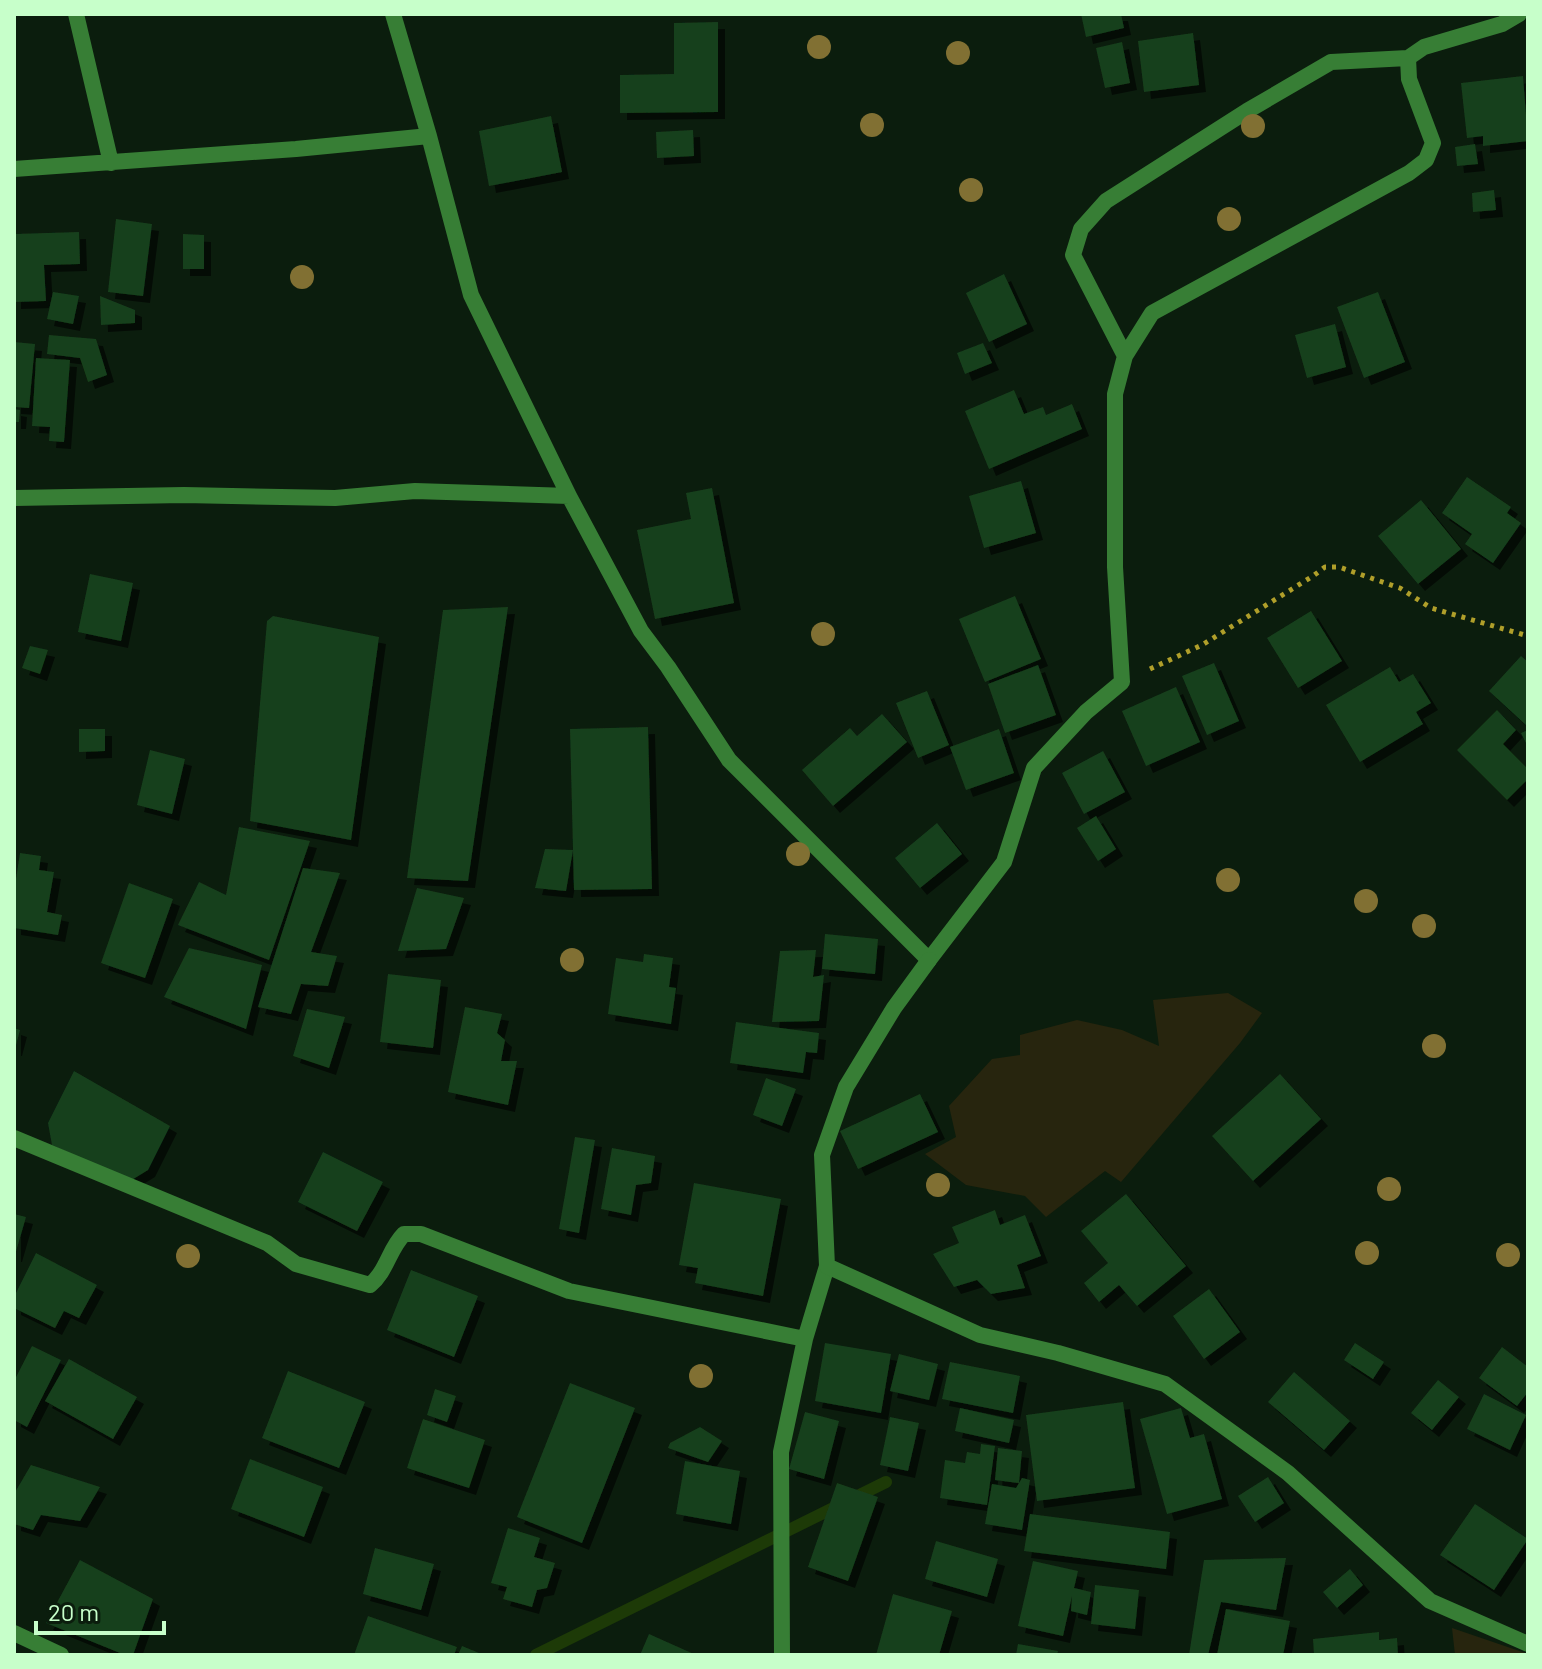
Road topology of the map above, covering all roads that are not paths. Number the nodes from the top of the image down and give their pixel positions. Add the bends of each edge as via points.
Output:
1 (76, 14) edge
2 (393, 14) edge
3 (1519, 14) edge
4 (1408, 58) junction
5 (429, 136) junction
6 (111, 163) junction
7 (14, 169) edge
8 (1125, 356) junction
9 (569, 496) junction
10 (14, 498) edge
11 (929, 960) junction
12 (14, 1138) edge
13 (827, 1266) junction
14 (805, 1339) junction
15 (14, 1633) edge
16 (1528, 1644) edge
17 (61, 1655) edge
18 (782, 1655) edge

1 - 6 street
2 - 5 street
3 - 4 street via 1424,47
4 - 8 street via 1409,79 1433,143 1426,160 1152,313
4 - 8 street via 1331,62 1106,201 1081,229 1073,255
5 - 6 street
5 - 9 street via 471,295
6 - 7 street
8 - 11 street via 1115,394 1115,567 1122,682 1034,768 1004,862
9 - 10 street via 415,491 335,498
9 - 11 street via 641,631 729,760
11 - 13 street via 846,1087 822,1155
12 - 14 street via 267,1243 296,1264 370,1285 381,1275 396,1241 404,1234 421,1234 569,1291
13 - 14 street
13 - 16 street via 980,1335 1165,1384 1288,1473 1430,1601
14 - 18 street via 781,1452
15 - 17 street

